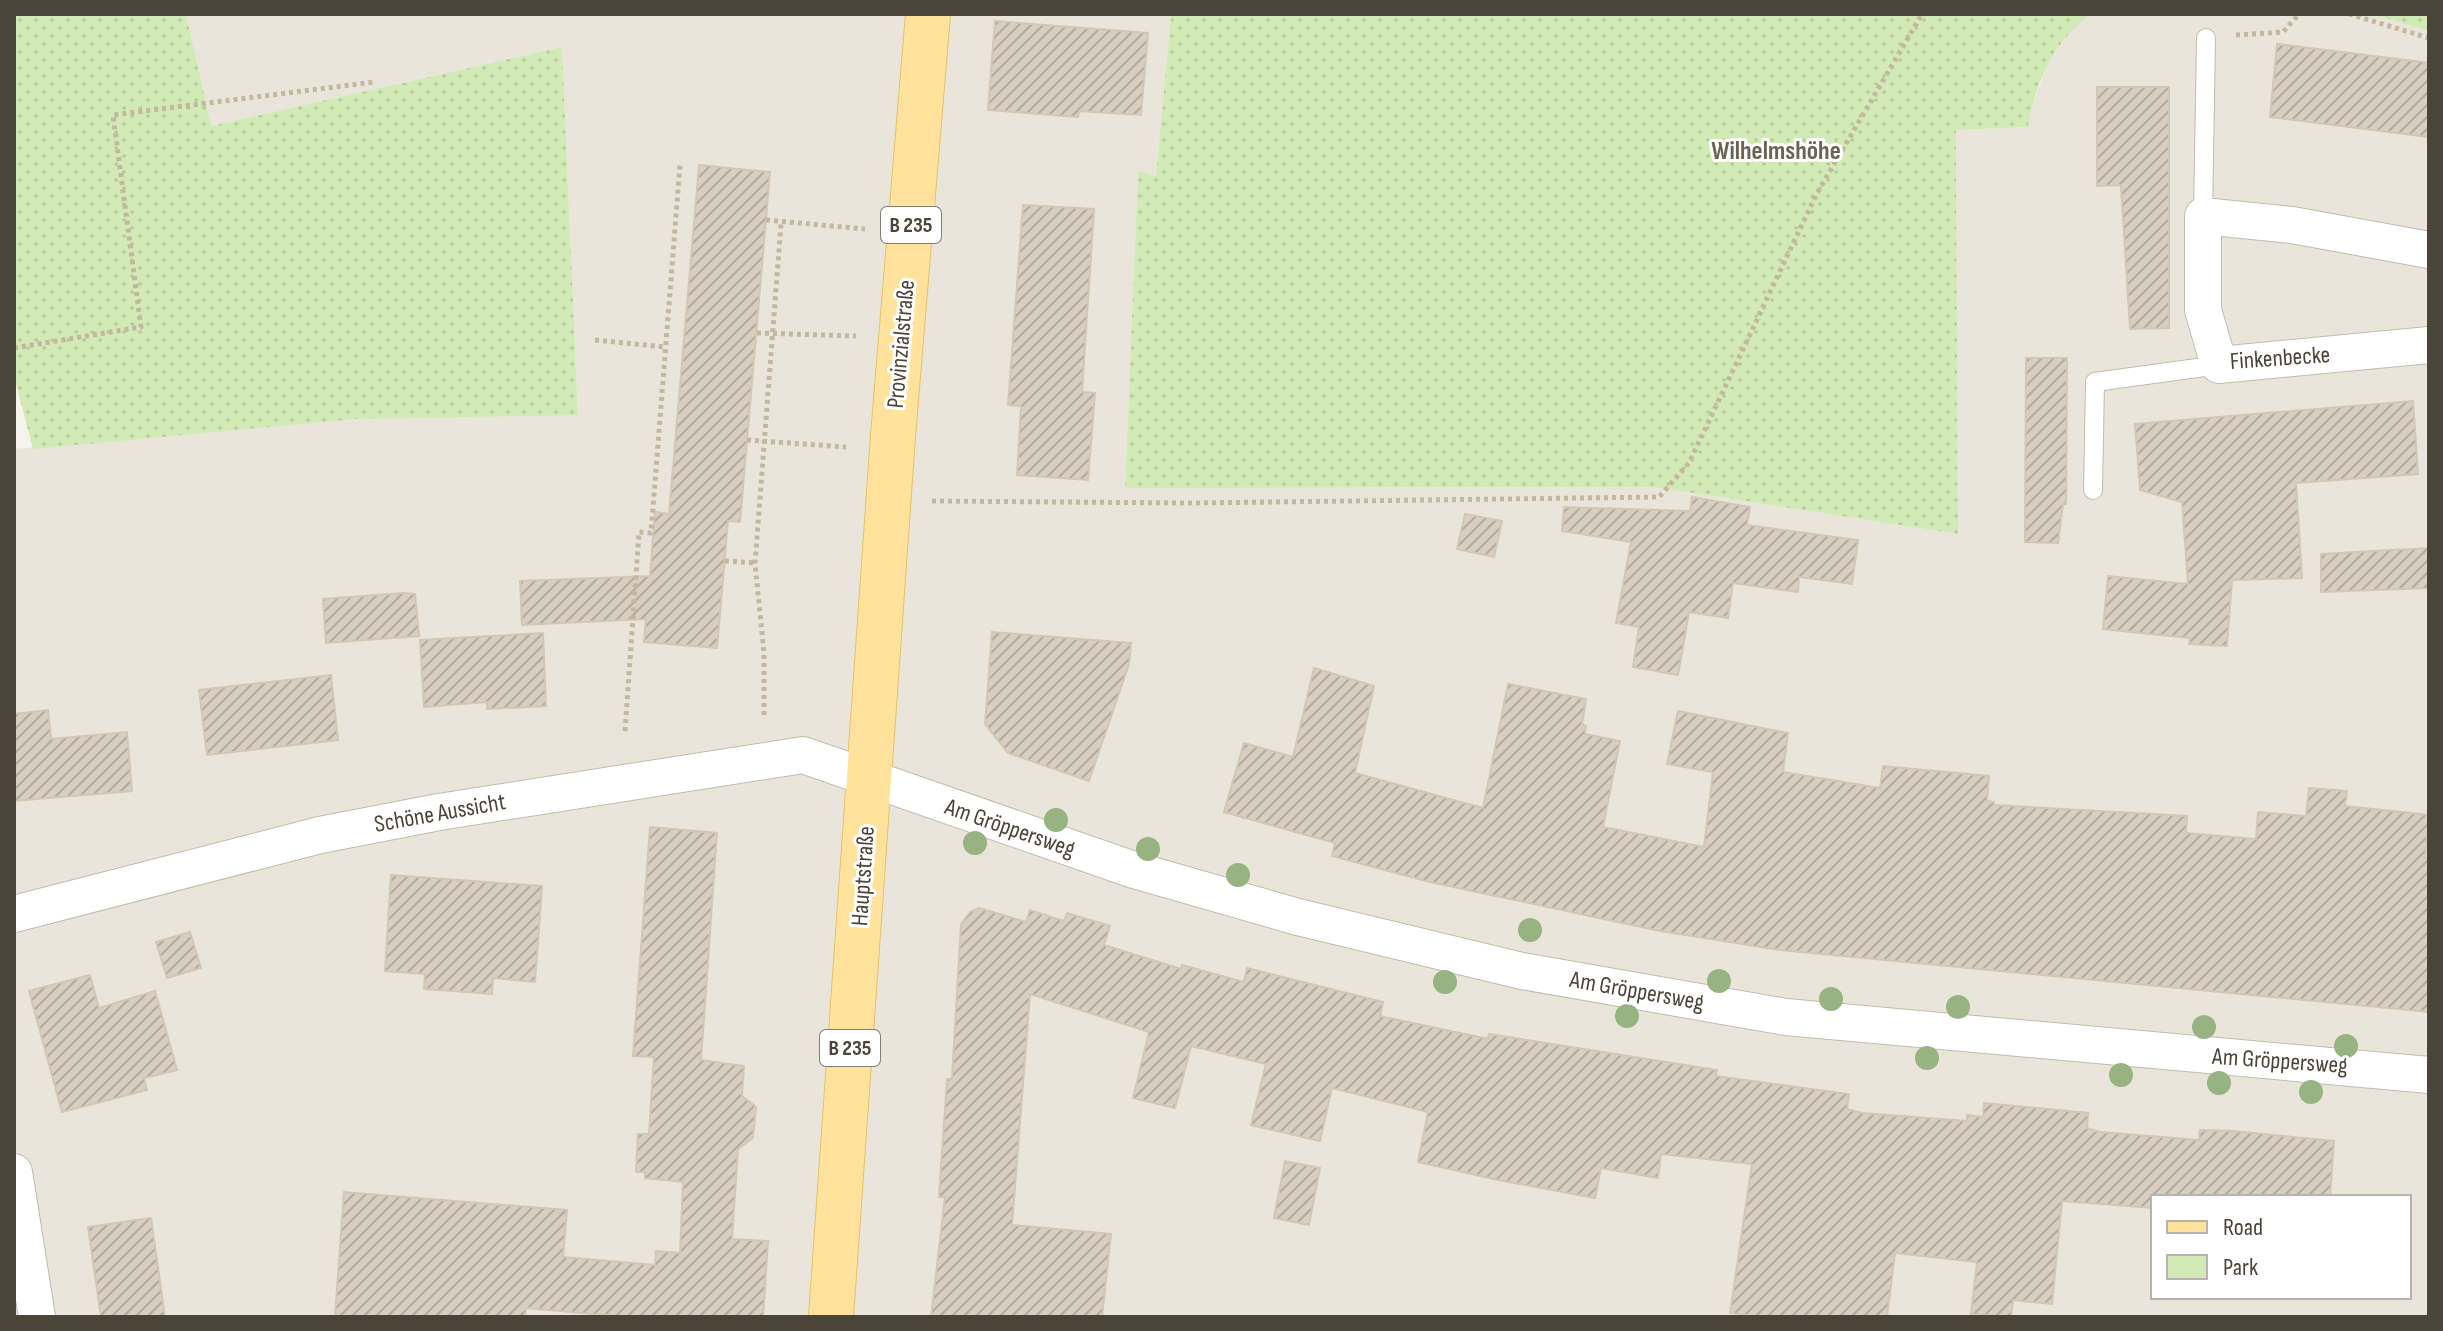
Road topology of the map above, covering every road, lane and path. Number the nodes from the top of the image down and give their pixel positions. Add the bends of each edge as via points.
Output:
1 (928, 14) edge
2 (1922, 14) edge
3 (2299, 14) edge
4 (2349, 14) edge
5 (2206, 38) joint
6 (2429, 38) edge
7 (375, 82) dead end
8 (680, 165) dead end
9 (2203, 216) junction
10 (766, 220) dead end
11 (781, 224) junction
12 (910, 232) junction
13 (2429, 250) edge
14 (773, 332) junction
15 (757, 333) dead end
16 (901, 338) junction
17 (595, 340) dead end
18 (2429, 345) edge
19 (665, 347) junction
20 (14, 348) edge
21 (2219, 365) junction
22 (747, 440) dead end
23 (765, 441) junction
24 (893, 443) junction
25 (2093, 490) dead end
26 (889, 501) junction
27 (725, 561) dead end
28 (755, 563) junction
29 (764, 715) dead end
30 (625, 731) dead end
31 (870, 778) junction
32 (14, 914) edge
33 (2429, 1075) edge
34 (14, 1172) edge
35 (37, 1317) edge
36 (831, 1317) edge

1 - 12 main road, Provinzialstraße / B 235
2 - 26 path via 1816,195 1689,463 1659,497
3 - 5 path via 2283,32
4 - 6 path
5 - 9 lane
7 - 20 path via 113,115 141,327
8 - 19 path
9 - 13 street via 2292,225
9 - 21 street, Finkenbecke via 2203,310
10 - 11 path
11 - 12 path
11 - 14 path
12 - 16 main road, Provinzialstraße / B 235
14 - 15 path
14 - 16 path
14 - 23 path
16 - 24 main road, Provinzialstraße / B 235
17 - 19 path
18 - 21 street, Finkenbecke
19 - 30 path via 651,533 639,532
21 - 25 lane via 2095,382
22 - 23 path
23 - 24 path
23 - 28 path
24 - 26 main road, Hauptstraße / B 235
26 - 31 main road, Hauptstraße / B 235
27 - 28 path
28 - 29 path
31 - 32 street, Schöne Aussicht via 803,755 439,812 320,835
31 - 33 street, Am Gröppersweg via 1134,870 1298,917 1522,971 1786,1017
31 - 36 main road, Hauptstraße / B 235
34 - 35 street

